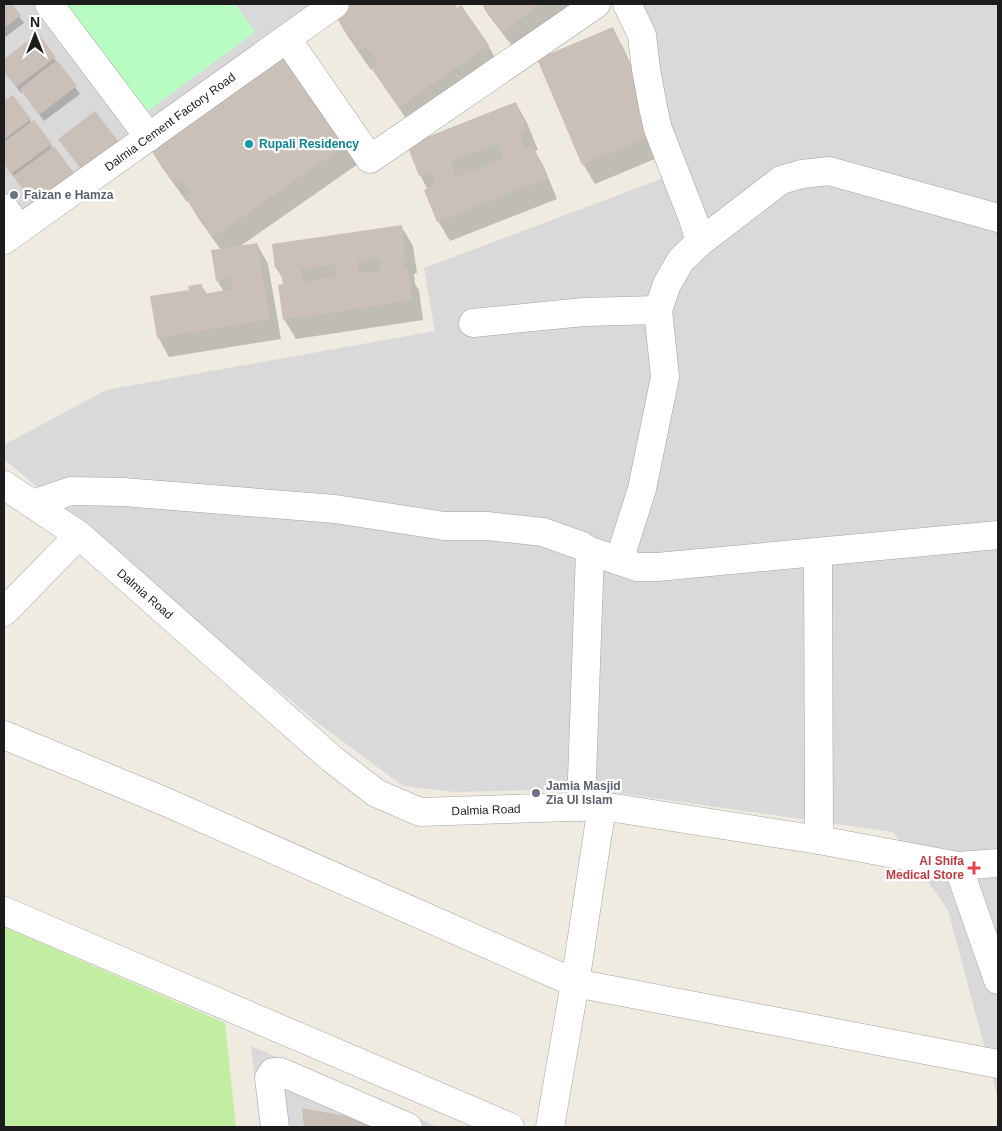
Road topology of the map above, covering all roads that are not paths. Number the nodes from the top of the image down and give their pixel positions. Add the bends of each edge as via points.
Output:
1 (49, 4) edge
2 (335, 4) edge
3 (596, 4) edge
4 (627, 4) edge
5 (286, 39) junction
6 (149, 138) junction
7 (998, 218) edge
8 (9, 226) edge
9 (699, 244) junction
10 (658, 310) junction
11 (472, 322) dead end
12 (4, 486) edge
13 (32, 504) junction
14 (79, 535) junction
15 (998, 535) edge
16 (590, 551) junction
17 (818, 552) junction
18 (619, 561) junction
19 (4, 612) edge
20 (4, 735) edge
21 (592, 807) junction
22 (819, 840) junction
23 (998, 863) edge
24 (958, 866) junction
25 (4, 911) edge
26 (998, 980) edge
27 (575, 983) junction
28 (998, 1064) edge
29 (276, 1127) edge
30 (408, 1127) edge
31 (510, 1127) edge
32 (550, 1127) edge

1 - 6 street
2 - 5 street, Dalmia Cement Factory Road
3 - 5 street via 370,159
4 - 9 street via 642,35 658,130 693,219
5 - 6 street, Dalmia Cement Factory Road
6 - 8 street, Dalmia Cement Factory Road
7 - 9 street via 829,171 781,180
9 - 10 street via 681,260 666,284
10 - 11 street via 584,312
10 - 18 street via 665,377 642,489
12 - 13 street, Dalmia Road
13 - 14 street, Dalmia Road
13 - 16 street via 71,491 335,509 444,526 487,526 543,532
14 - 19 street
14 - 21 street, Dalmia Road via 332,759 376,793 420,812
15 - 17 street
16 - 18 street
16 - 21 street
17 - 18 street via 657,567 637,567
17 - 22 street
20 - 27 street via 166,802
21 - 22 street, Dalmia Road
21 - 27 street
22 - 24 street, Dalmia Road
23 - 24 street, Dalmia Road
24 - 26 street
25 - 31 street
27 - 28 street
27 - 32 street
29 - 30 street via 269,1078 273,1072 281,1072

